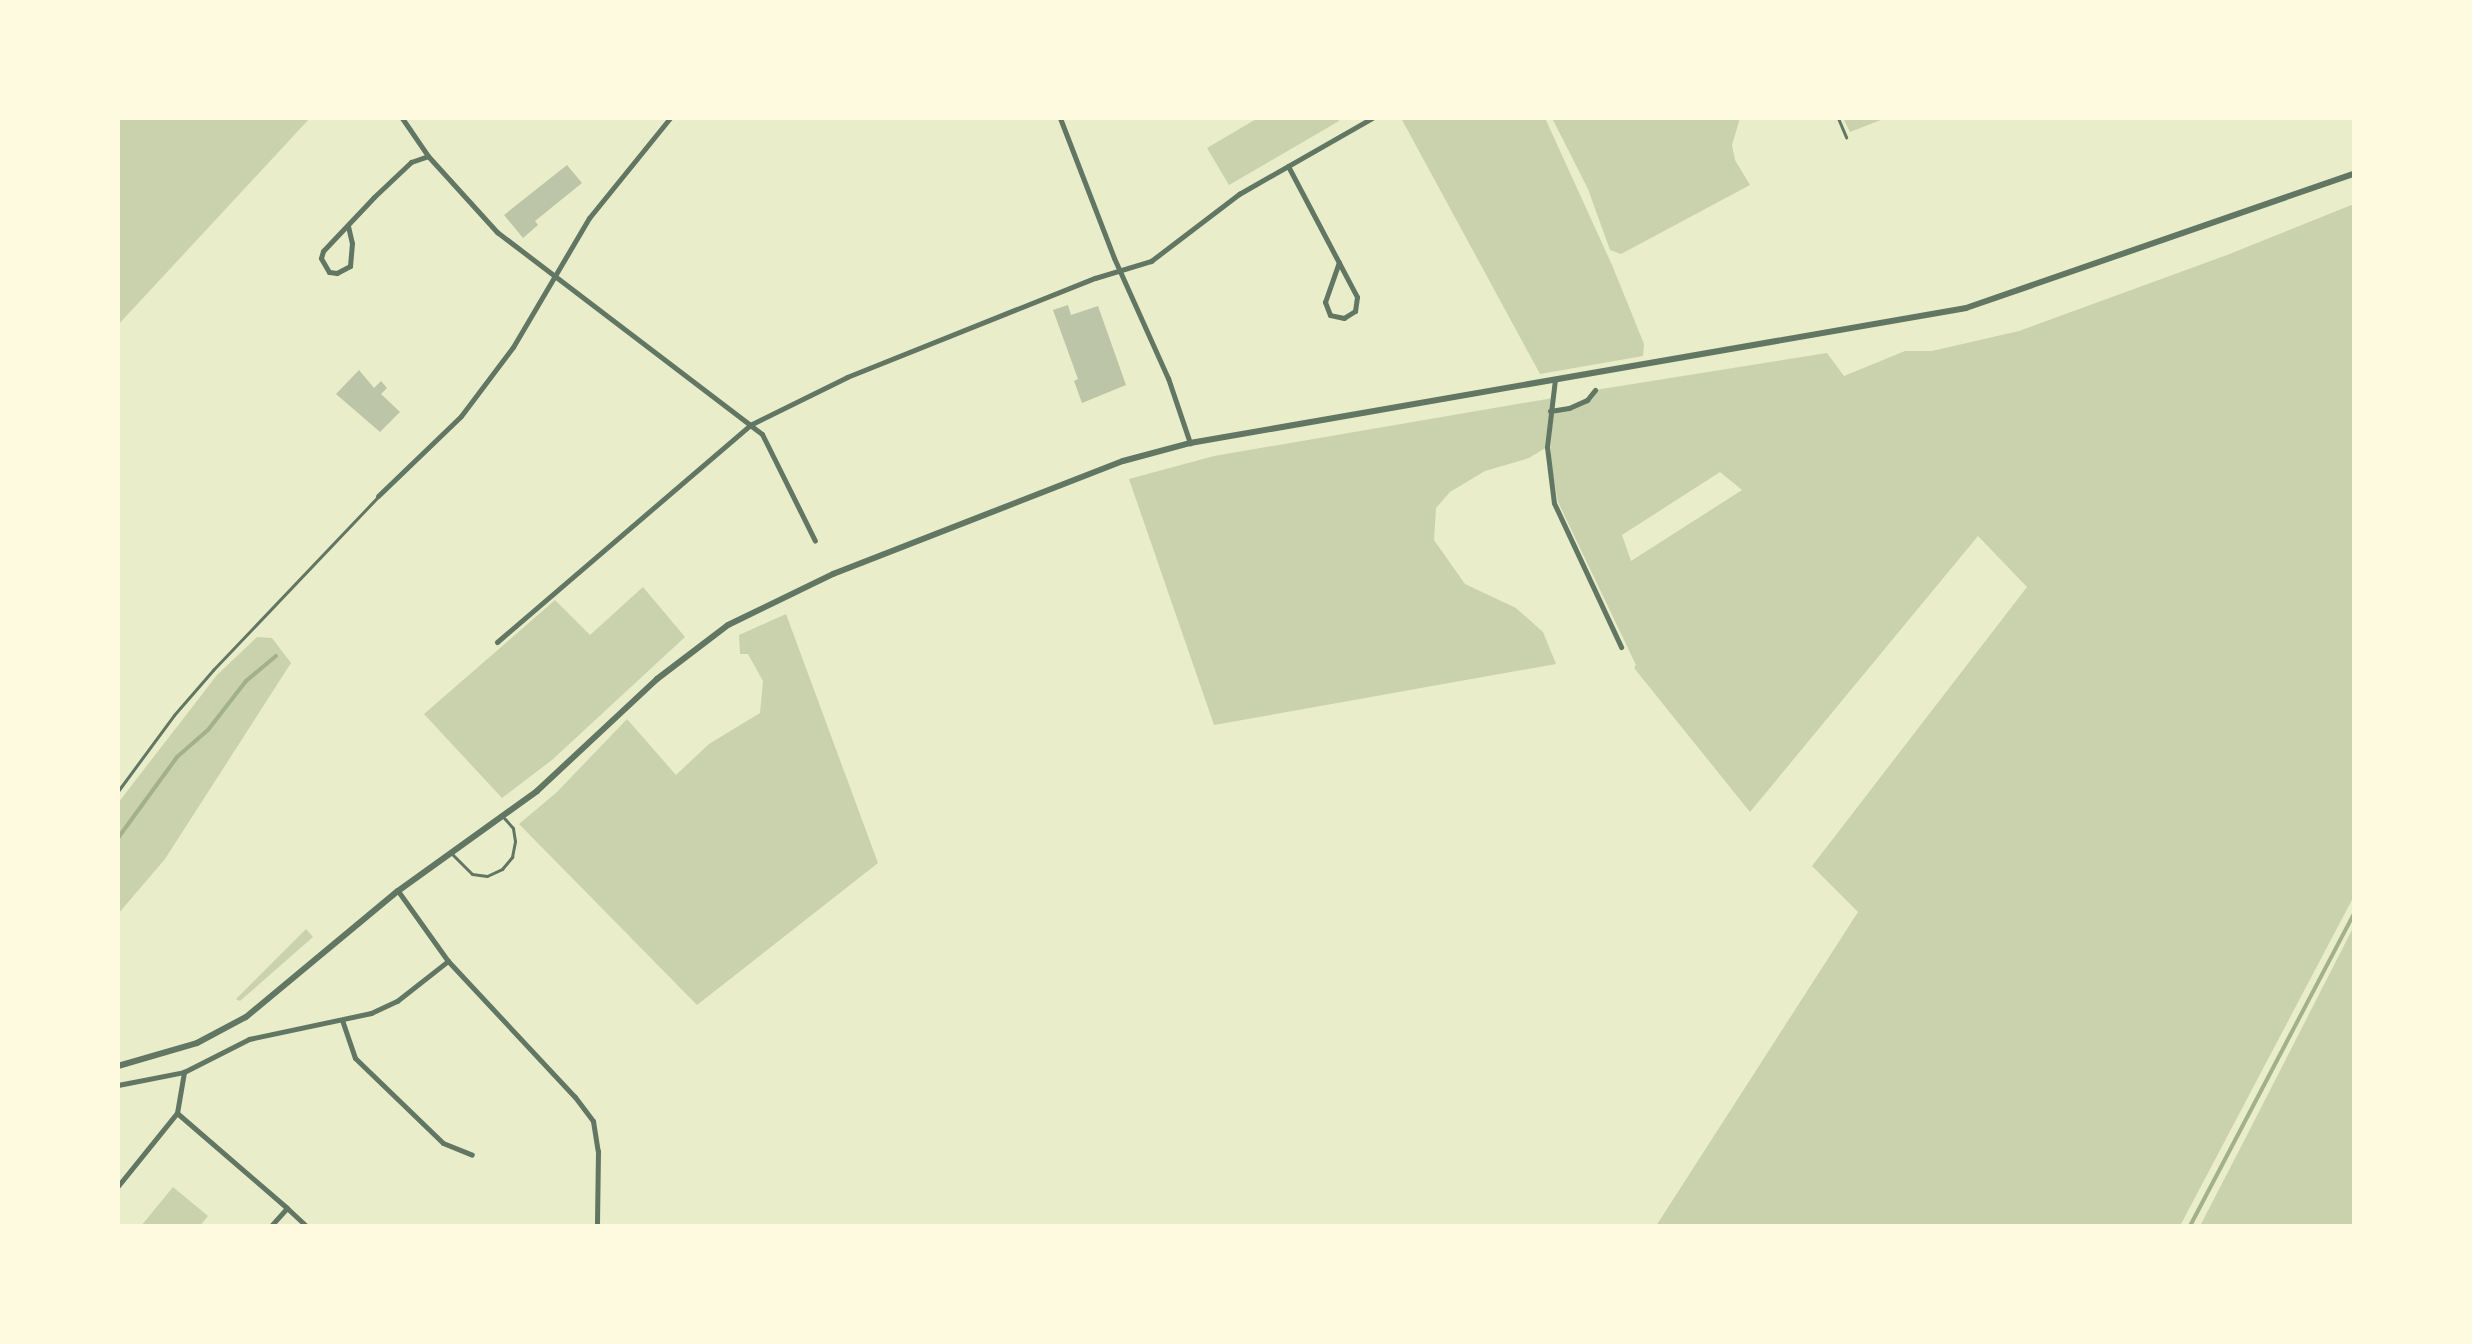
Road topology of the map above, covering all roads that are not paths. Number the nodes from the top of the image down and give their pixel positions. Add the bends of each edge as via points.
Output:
1 (402, 118) edge
2 (670, 118) edge
3 (1060, 118) edge
4 (1372, 118) edge
5 (1838, 118) edge
6 (1846, 137) dead end
7 (428, 156) junction
8 (1288, 166) junction
9 (2354, 174) edge
10 (348, 226) junction
11 (1339, 262) junction
12 (1121, 271) junction
13 (555, 278) junction
14 (1555, 379) junction
15 (1595, 390) dead end
16 (1550, 411) junction
17 (750, 425) junction
18 (1190, 443) junction
19 (378, 496) joint
20 (815, 541) dead end
21 (497, 642) dead end
22 (1621, 647) dead end
23 (118, 791) edge
24 (504, 818) junction
25 (452, 854) junction
26 (398, 891) junction
27 (448, 961) junction
28 (342, 1020) junction
29 (118, 1066) edge
30 (184, 1072) junction
31 (118, 1085) edge
32 (177, 1113) junction
33 (472, 1155) dead end
34 (118, 1186) edge
35 (287, 1208) junction
36 (271, 1226) edge
37 (306, 1226) edge
38 (597, 1226) edge

1 - 7 street
2 - 13 street via 589,218
3 - 12 street
4 - 8 street
5 - 6 lane
7 - 10 street via 411,162
7 - 13 street via 497,232
8 - 11 street
8 - 12 street via 1239,194 1151,261
9 - 14 street via 2003,298 1932,315
10 - 10 street via 350,266 329,272 323,251
11 - 11 street via 1357,297 1355,311 1344,318 1326,309
12 - 17 street via 861,371
12 - 18 street
13 - 17 street
13 - 19 street via 513,347 461,416
14 - 16 street
14 - 18 street
15 - 16 street via 1578,404
16 - 22 street via 1547,447 1554,503
17 - 20 street via 762,434
17 - 21 street
18 - 24 street via 1094,472 778,598 728,625 657,679
19 - 23 lane via 213,670
24 - 25 street
24 - 25 lane via 515,841 512,857 502,869 487,876 472,874
25 - 26 street
26 - 27 street
26 - 29 street via 239,1022 197,1043
27 - 28 street via 397,1001
27 - 38 street via 593,1121
28 - 30 street via 249,1039
28 - 33 street via 355,1058 443,1143
30 - 31 street
30 - 32 street
32 - 34 street
32 - 35 street
35 - 36 street
35 - 37 street

